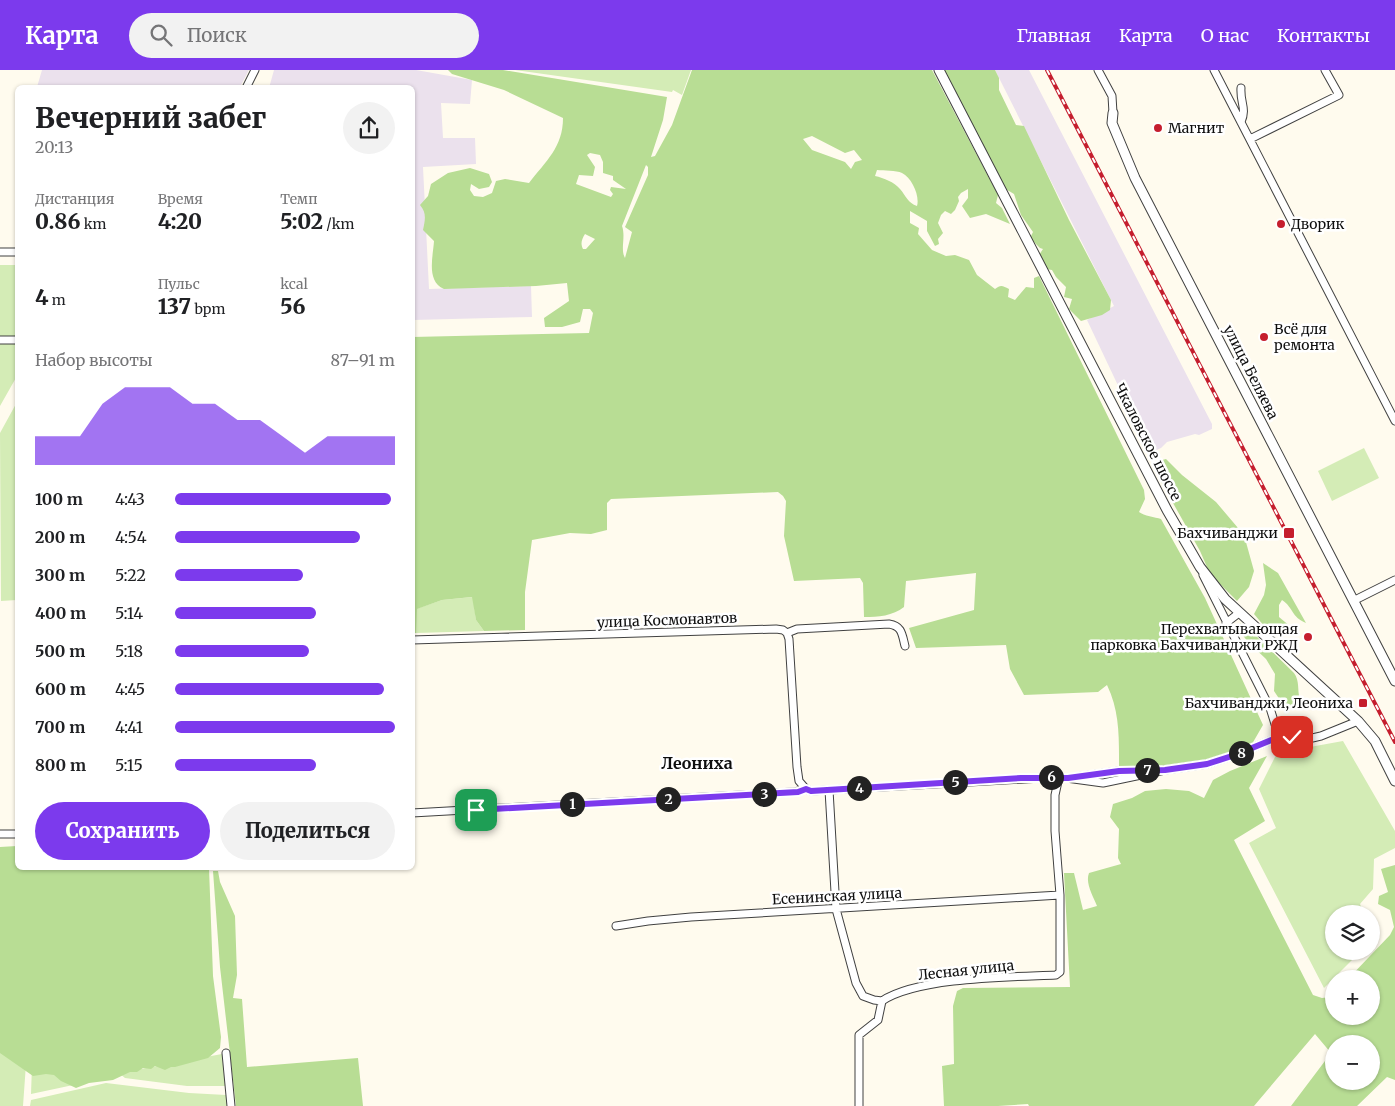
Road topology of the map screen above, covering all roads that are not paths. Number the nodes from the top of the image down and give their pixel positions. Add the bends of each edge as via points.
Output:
1 (255, 70) edge
2 (939, 70) edge
3 (1098, 70) edge
4 (1214, 70) edge
5 (1325, 70) edge
6 (248, 85) edge
7 (1240, 88) dead end
8 (1113, 113) joint
9 (1241, 122) junction
10 (1250, 139) junction
11 (0, 252) edge
12 (15, 252) edge
13 (0, 340) edge
14 (15, 340) edge
15 (1395, 422) edge
16 (1200, 568) junction
17 (1395, 580) edge
18 (1353, 601) junction
19 (1239, 613) junction
20 (1226, 622) junction
21 (787, 633) junction
22 (415, 640) edge
23 (905, 646) dead end
24 (1395, 681) edge
25 (1358, 721) junction
26 (1279, 737) junction
27 (1059, 777) junction
28 (1395, 781) edge
29 (806, 789) junction
30 (829, 790) junction
31 (415, 813) edge
32 (0, 834) edge
33 (15, 834) edge
34 (1060, 894) junction
35 (836, 909) junction
36 (616, 926) dead end
37 (882, 1001) junction
38 (226, 1053) dead end
39 (231, 1106) edge
40 (860, 1106) edge

1 - 6 street
2 - 16 street, Чкаловское шоссе
3 - 8 street, улица Беляева via 1112,96
4 - 9 street
5 - 10 street via 1339,95
7 - 9 street via 1245,113
8 - 18 street, улица Беляева via 1112,123 1135,178
9 - 10 street
10 - 15 street
11 - 12 street
13 - 14 street
16 - 19 street, Чкаловское шоссе
16 - 20 street
17 - 18 street
18 - 24 street, улица Беляева
19 - 20 street
19 - 25 street, Чкаловское шоссе
20 - 26 street via 1270,708
21 - 22 street, улица Космонавтов via 776,629
21 - 23 street, улица Космонавтов via 797,629 889,624 901,629
21 - 29 street via 797,767 799,780
25 - 26 street via 1308,739
25 - 28 street, Чкаловское шоссе via 1375,741
26 - 27 street via 1207,764 1103,783
27 - 30 street
27 - 34 street via 1055,795 1055,831
29 - 30 street
29 - 31 street via 798,792
30 - 35 street
32 - 33 street
34 - 35 street, Есенинская улица
34 - 37 street, Лесная улица via 1060,972 940,984 897,992
35 - 36 street, Есенинская улица via 691,917
35 - 37 street via 856,983 863,996
37 - 40 street via 878,1020 859,1035
38 - 39 street

